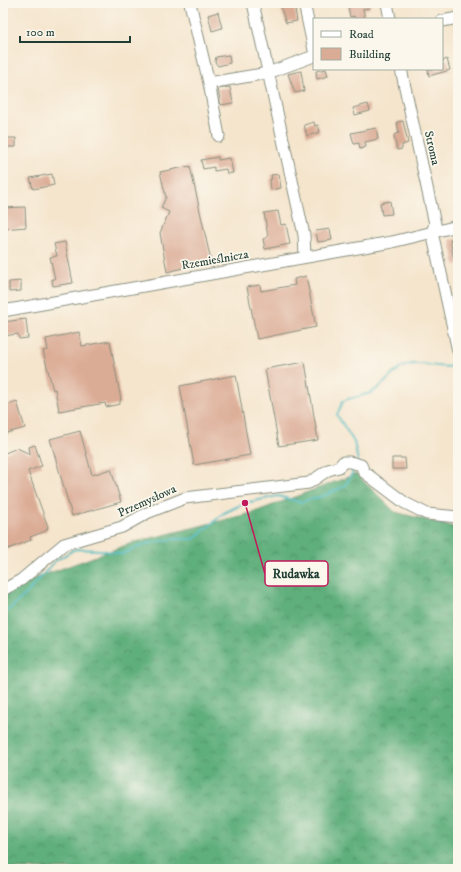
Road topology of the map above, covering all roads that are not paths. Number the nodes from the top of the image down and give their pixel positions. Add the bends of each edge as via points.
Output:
1 (190, 3) edge
2 (253, 3) edge
3 (304, 3) edge
4 (387, 3) edge
5 (390, 18) edge
6 (458, 18) edge
7 (443, 21) edge
8 (313, 45) edge
9 (313, 56) edge
10 (401, 70) edge
11 (268, 73) junction
12 (209, 83) junction
13 (219, 136) dead end
14 (458, 226) edge
15 (432, 232) junction
16 (305, 256) junction
17 (3, 311) edge
18 (458, 351) edge
19 (339, 467) junction
20 (362, 468) junction
21 (458, 517) edge
22 (3, 590) edge

1 - 12 street
2 - 11 street
3 - 8 street
4 - 5 street
6 - 7 street
9 - 11 street
10 - 15 street, Stroma via 435,224
11 - 12 street
11 - 16 street via 304,235
12 - 13 street
14 - 15 street, Rzemieślnicza
15 - 16 street, Rzemieślnicza via 392,242
15 - 18 street, Stroma
16 - 17 street, Rzemieślnicza
19 - 20 street, Przemysłowa
19 - 20 street, Przemysłowa via 343,462 350,462
19 - 22 street, Przemysłowa via 328,470 309,483 185,498 147,513 122,527 64,544 21,580
20 - 21 street, Przemysłowa via 406,503 427,514

